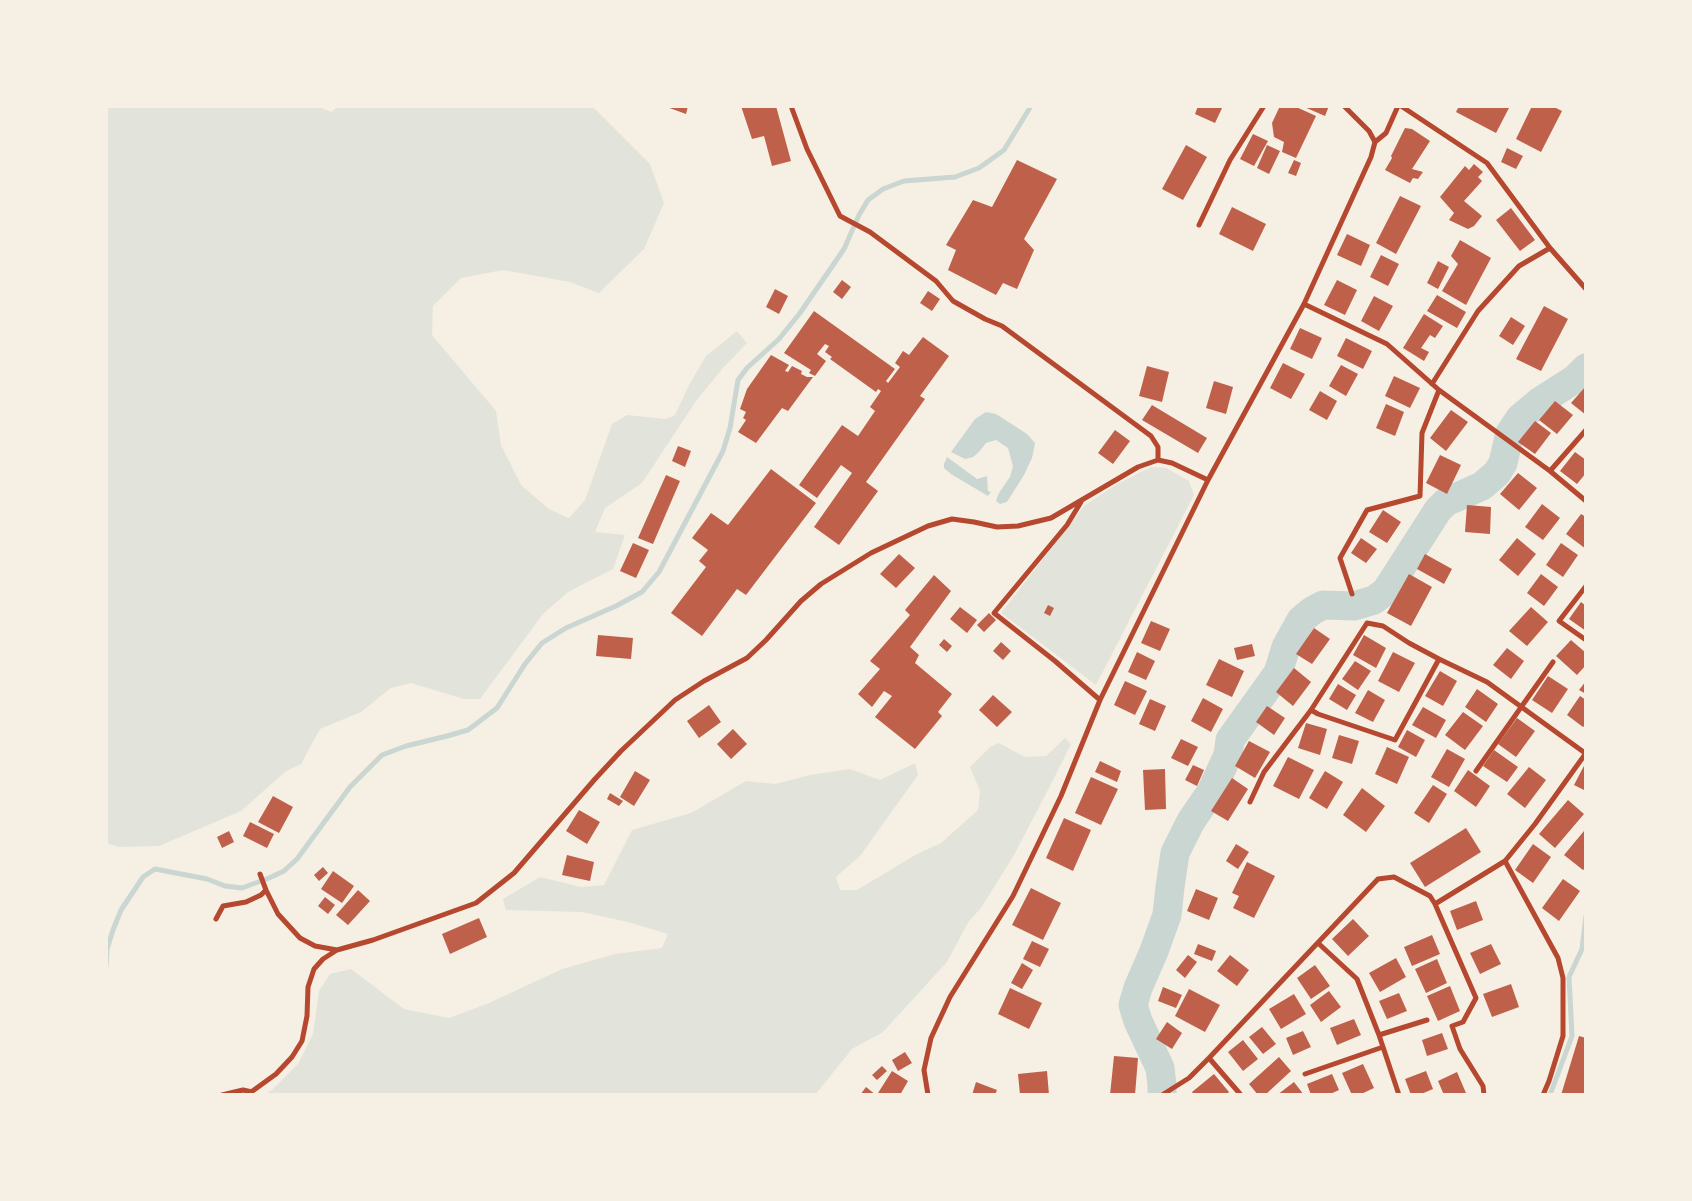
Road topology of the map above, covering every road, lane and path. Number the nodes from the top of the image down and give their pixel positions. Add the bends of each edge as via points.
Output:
1 (791, 106) edge
2 (1264, 106) edge
3 (1344, 106) edge
4 (1399, 106) edge
5 (1375, 142) junction
6 (1199, 225) dead end
7 (1550, 248) junction
8 (1586, 289) edge
9 (1304, 304) junction
10 (1432, 384) junction
11 (1439, 390) junction
12 (1586, 430) edge
13 (1158, 460) junction
14 (1550, 471) junction
15 (1208, 480) junction
16 (1081, 501) junction
17 (1586, 501) edge
18 (1586, 586) edge
19 (1352, 594) dead end
20 (1586, 640) edge
21 (1439, 659) junction
22 (1553, 662) dead end
23 (1100, 700) junction
24 (1521, 707) junction
25 (1310, 710) junction
26 (1586, 753) edge
27 (1476, 771) dead end
28 (1250, 802) dead end
29 (1504, 861) junction
30 (260, 874) dead end
31 (266, 890) junction
32 (1435, 904) junction
33 (216, 919) dead end
34 (1318, 943) junction
35 (337, 950) junction
36 (1427, 1020) dead end
37 (1379, 1035) junction
38 (1383, 1047) junction
39 (1209, 1058) junction
40 (1305, 1074) dead end
41 (1164, 1093) edge
42 (250, 1094) edge
43 (222, 1095) edge
44 (928, 1095) edge
45 (1240, 1095) edge
46 (1399, 1095) edge
47 (1484, 1095) edge
48 (1543, 1095) edge

1 - 13 street via 807,149 840,216 936,281 953,301 1002,326 1152,436 1158,447
2 - 6 street via 1230,160
3 - 5 street via 1369,131
4 - 5 street via 1386,133
4 - 7 street via 1487,163
5 - 9 street via 1372,158
7 - 8 street
7 - 10 street via 1519,266 1478,311
9 - 10 street via 1387,344
9 - 15 street
10 - 11 street
11 - 14 street
11 - 19 street via 1422,433 1420,496 1367,510 1340,558
12 - 14 street
13 - 15 street
13 - 16 street via 1138,467
14 - 17 street
15 - 23 street
16 - 23 street via 1067,525 994,613
16 - 35 street via 1051,518 1018,526 996,527 952,519 928,526 871,553 821,584 746,658 675,700 595,779 514,873 476,903
18 - 20 street via 1559,622
21 - 24 street via 1487,682
21 - 25 street via 1395,740
21 - 25 street via 1383,626 1367,623
22 - 24 street
23 - 44 street via 1061,796 1013,896 950,997 931,1038 924,1070
24 - 26 street
24 - 27 street
25 - 28 street via 1264,772
26 - 29 street
29 - 32 street
29 - 48 street via 1558,958 1563,978 1563,1036
30 - 31 street
31 - 33 street via 246,902 223,906
31 - 35 street via 278,914 300,938 315,946
32 - 34 street via 1430,896 1394,877 1378,879
32 - 47 street via 1476,998 1463,1022 1452,1026 1460,1049 1483,1086
34 - 37 street via 1357,979
34 - 39 street
35 - 42 street via 314,969 308,987 302,1041 276,1074
36 - 37 street
37 - 38 street
38 - 40 street
38 - 46 street
39 - 41 street via 1189,1078
39 - 45 street
42 - 43 street via 243,1090

